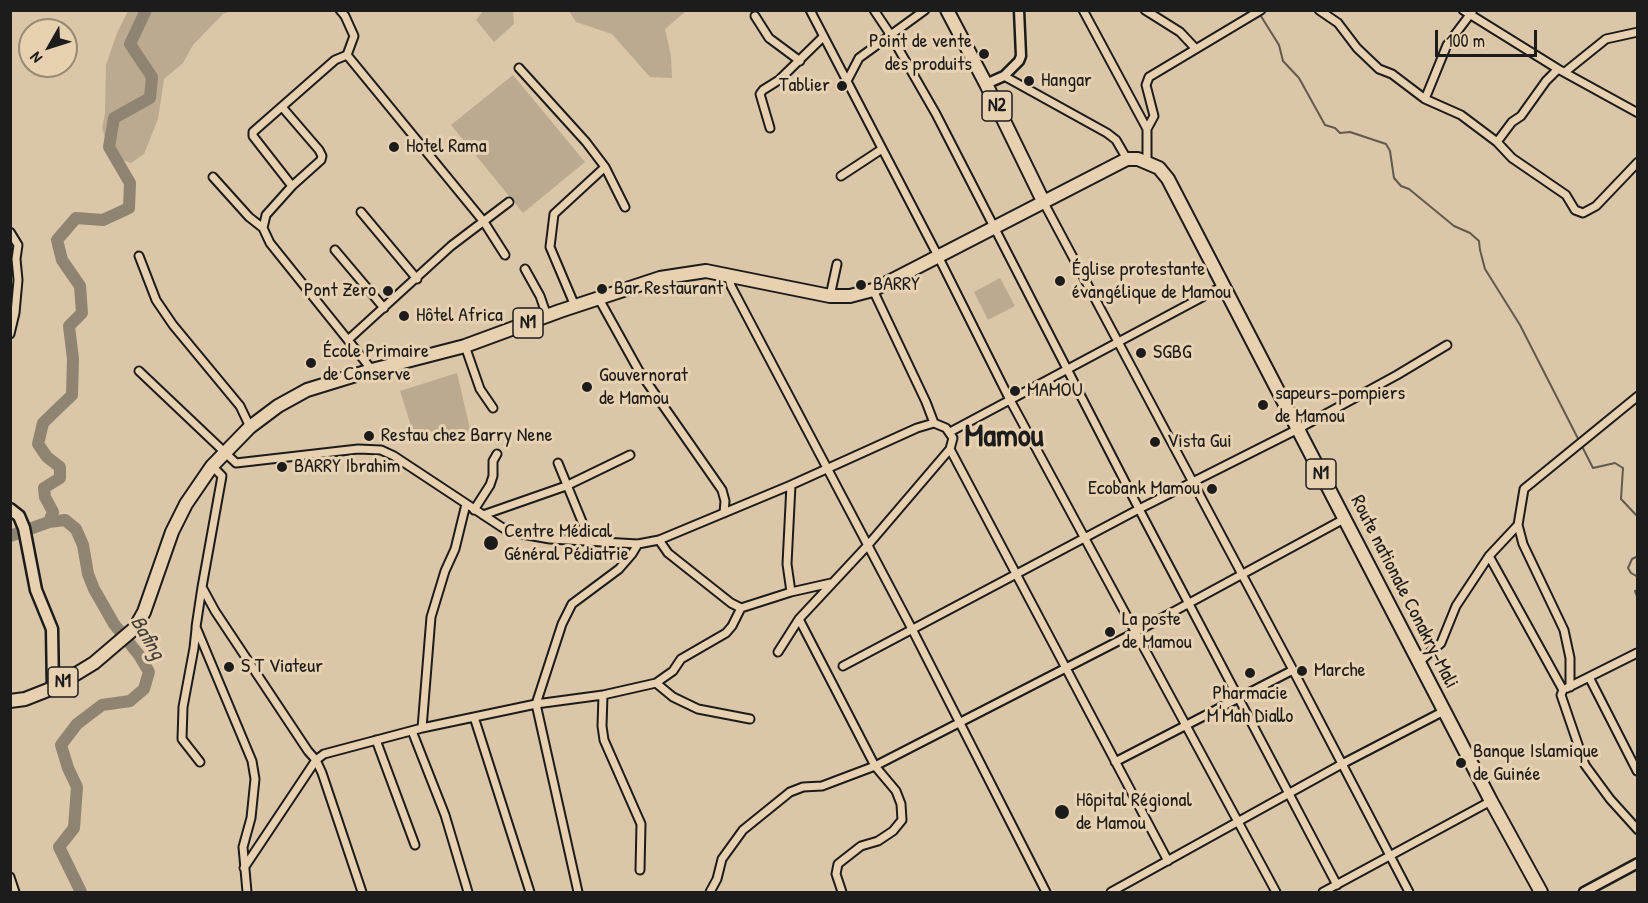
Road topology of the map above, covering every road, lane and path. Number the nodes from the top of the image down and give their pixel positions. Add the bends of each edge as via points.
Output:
1 (340, 10) edge
2 (810, 10) edge
3 (874, 10) edge
4 (925, 10) edge
5 (947, 10) edge
6 (1018, 10) edge
7 (1083, 10) edge
8 (1145, 10) edge
9 (1261, 10) edge
10 (1319, 10) edge
11 (1469, 12) edge
12 (756, 16) dead end
13 (1638, 32) edge
14 (890, 34) junction
15 (824, 36) junction
16 (1196, 49) junction
17 (347, 55) junction
18 (800, 61) junction
19 (519, 68) dead end
20 (1562, 70) junction
21 (1004, 76) junction
22 (847, 81) junction
23 (986, 84) junction
24 (1425, 99) junction
25 (282, 107) junction
26 (1638, 113) edge
27 (770, 128) dead end
28 (1147, 129) junction
29 (1497, 142) junction
30 (882, 149) junction
31 (1127, 159) junction
32 (1147, 162) junction
33 (1638, 162) edge
34 (605, 167) junction
35 (841, 176) dead end
36 (213, 177) dead end
37 (292, 186) junction
38 (509, 202) dead end
39 (1044, 202) junction
40 (625, 207) dead end
41 (361, 212) dead end
42 (484, 222) junction
43 (263, 228) junction
44 (993, 228) junction
45 (10, 232) edge
46 (335, 250) dead end
47 (505, 255) dead end
48 (139, 256) dead end
49 (938, 256) junction
50 (837, 264) dead end
51 (525, 269) dead end
52 (729, 274) junction
53 (417, 279) junction
54 (1223, 286) junction
55 (873, 290) junction
56 (830, 296) junction
57 (599, 299) junction
58 (575, 306) junction
59 (384, 308) junction
60 (547, 316) junction
61 (10, 334) edge
62 (349, 339) junction
63 (1119, 342) junction
64 (1447, 345) dead end
65 (465, 346) junction
66 (1067, 369) junction
67 (139, 370) dead end
68 (372, 370) junction
69 (1638, 396) edge
70 (1010, 400) junction
71 (493, 408) dead end
72 (934, 423) junction
73 (250, 427) junction
74 (1298, 429) junction
75 (950, 432) junction
76 (950, 449) junction
77 (225, 451) junction
78 (497, 454) dead end
79 (630, 455) dead end
80 (558, 463) dead end
81 (212, 466) junction
82 (827, 467) junction
83 (1192, 482) junction
84 (791, 485) junction
85 (566, 486) junction
86 (466, 504) junction
87 (10, 509) edge
88 (1139, 509) junction
89 (474, 510) junction
90 (724, 513) junction
91 (483, 515) junction
92 (1344, 519) junction
93 (1518, 525) junction
94 (1086, 538) junction
95 (659, 540) junction
96 (590, 542) junction
97 (638, 543) junction
98 (868, 545) junction
99 (1489, 556) junction
100 (1016, 575) junction
101 (1242, 575) junction
102 (832, 583) junction
103 (202, 587) junction
104 (790, 592) junction
105 (1189, 603) junction
106 (741, 608) junction
107 (799, 619) junction
108 (196, 627) junction
109 (912, 629) junction
110 (1136, 632) junction
111 (778, 652) dead end
112 (1637, 652) edge
113 (1419, 662) junction
114 (843, 666) dead end
115 (1065, 668) junction
116 (1293, 669) junction
117 (1589, 676) junction
118 (656, 684) junction
119 (53, 688) junction
120 (1566, 688) junction
121 (603, 695) junction
122 (1239, 697) junction
123 (10, 701) edge
124 (536, 704) junction
125 (1444, 711) junction
126 (474, 717) junction
127 (750, 720) dead end
128 (960, 723) junction
129 (1186, 725) junction
130 (422, 728) junction
131 (412, 731) junction
132 (376, 740) junction
133 (316, 760) junction
134 (200, 762) dead end
135 (1116, 762) junction
136 (1342, 764) junction
137 (875, 766) junction
138 (1636, 771) edge
139 (1289, 793) junction
140 (1491, 801) junction
141 (1238, 821) junction
142 (1638, 830) edge
143 (415, 845) dead end
144 (1390, 856) junction
145 (1168, 861) junction
146 (1638, 863) edge
147 (244, 868) junction
148 (640, 870) dead end
149 (10, 877) edge
150 (1337, 885) junction
151 (15, 892) edge
152 (247, 892) edge
153 (362, 892) edge
154 (468, 892) edge
155 (530, 892) edge
156 (578, 892) edge
157 (710, 892) edge
158 (842, 892) edge
159 (1046, 892) edge
160 (1111, 892) edge
161 (1276, 892) edge
162 (1323, 892) edge
163 (1409, 892) edge
164 (1541, 892) edge
165 (1584, 892) edge

1 - 17 street via 354,36
2 - 15 street
3 - 14 street
4 - 14 street
5 - 23 highway, N2
6 - 21 street via 1021,56
7 - 28 street
8 - 16 street via 1180,32
9 - 16 street
10 - 24 street via 1338,23 1379,69
11 - 20 street
11 - 24 street via 1447,45
12 - 18 street via 769,38
13 - 20 street via 1606,39
14 - 22 street via 859,58
14 - 44 street via 936,114
15 - 18 street
15 - 22 street
16 - 28 street via 1149,77 1146,85 1154,116
17 - 25 street via 335,60
17 - 42 street
18 - 27 street via 760,94
19 - 34 street
20 - 26 street
20 - 29 street via 1546,81
21 - 23 street
21 - 31 street via 1107,133
22 - 30 street
23 - 39 highway, N2
24 - 29 street via 1461,115
25 - 37 street via 253,136
25 - 37 street via 322,156
28 - 32 street
29 - 33 street via 1512,158 1566,195 1575,210 1583,213 1596,206
30 - 35 street
30 - 49 street
31 - 32 highway
31 - 39 highway, N1
32 - 54 highway, Route nationale Conakry-Mali / N1 via 1168,178
34 - 40 street
34 - 58 street via 554,214 550,247
36 - 43 street
37 - 43 street via 266,215
38 - 42 street
39 - 44 highway, N1
39 - 63 street
41 - 53 street
42 - 47 street
42 - 53 street via 451,246
43 - 62 street via 270,243
44 - 49 highway, N1
44 - 66 street
45 - 61 street via 18,245 18,280
46 - 59 street
48 - 73 street via 156,300 240,406
49 - 55 highway, N1
49 - 70 street
50 - 56 street
51 - 60 street
52 - 56 highway, N1
52 - 57 highway, N1 via 706,271 660,278
52 - 82 street via 731,286
53 - 59 street
54 - 63 street
54 - 74 highway, Route nationale Conakry-Mali / N1
55 - 56 highway, N1
55 - 72 street
57 - 58 highway, N1
57 - 90 street via 639,371 722,490
58 - 60 highway, N1
59 - 62 street
60 - 65 highway, N1
62 - 68 street
63 - 66 street
63 - 83 street
64 - 74 street
65 - 68 highway, N1
65 - 71 street via 480,389
66 - 70 street
66 - 88 street
67 - 77 street
68 - 73 highway, N1 via 307,390
69 - 93 street via 1524,489
70 - 75 street
70 - 94 street
72 - 75 street
72 - 82 street
73 - 77 highway, N1
74 - 83 street
74 - 92 highway, Route nationale Conakry-Mali / N1
75 - 76 street
76 - 98 street
76 - 100 street
77 - 81 highway, N1
77 - 86 street via 234,462 244,463 358,449 381,450
78 - 89 street via 490,485
79 - 85 street
80 - 85 street
81 - 103 street via 222,476
81 - 119 highway, N1 via 172,532 135,627 94,663
82 - 84 street
82 - 98 street
83 - 88 street
83 - 101 street
84 - 90 street
84 - 104 street via 787,564
85 - 91 street
85 - 96 street
86 - 89 street
86 - 130 street via 431,617
87 - 119 main road via 19,516 24,528 36,590 52,629
88 - 94 street
88 - 105 street
89 - 91 street
90 - 95 street
91 - 96 street via 516,533
92 - 101 street
92 - 113 highway, Route nationale Conakry-Mali / N1
93 - 99 street
93 - 120 street via 1523,544 1564,630 1570,658
94 - 100 street
94 - 110 street
95 - 97 street
95 - 106 street via 668,553
96 - 97 street
97 - 124 street via 619,569 572,604
98 - 102 street
98 - 109 street
99 - 113 street via 1456,606 1441,643
99 - 120 street
100 - 109 street
100 - 115 street
101 - 105 street
101 - 116 street
102 - 104 street
102 - 107 street
103 - 108 street
103 - 133 street
104 - 106 street
105 - 110 street
105 - 122 street
106 - 118 street via 726,633 681,659
107 - 111 street
107 - 137 street
108 - 134 street via 182,739
108 - 147 street via 252,761 255,779 243,846
109 - 114 street
109 - 128 street
110 - 115 street
110 - 129 street
112 - 117 street
113 - 125 highway, Route nationale Conakry-Mali / N1
115 - 128 street
115 - 135 street
116 - 122 street
116 - 136 street
117 - 120 street
117 - 138 street
118 - 121 street
118 - 127 street via 698,709
119 - 123 highway, N1
120 - 142 street via 1561,695 1585,765
121 - 124 street
121 - 148 street via 604,740 641,824
122 - 129 street
122 - 139 street
124 - 126 street
124 - 156 street
125 - 136 street
125 - 140 highway, Route nationale Conakry-Mali / N1
126 - 130 street
126 - 155 street
128 - 137 street
128 - 159 street
129 - 135 street
129 - 141 street
130 - 131 street
131 - 132 street
131 - 154 street via 445,814
132 - 133 street via 324,754
132 - 143 street
133 - 147 street
133 - 153 street
135 - 145 street
136 - 139 street
136 - 144 street
137 - 157 street via 822,786 790,792 743,830 722,859
137 - 158 street via 896,791 902,820 893,831 861,846 838,864 836,874
139 - 141 street
139 - 150 street
140 - 144 street
140 - 164 highway, Route nationale Conakry-Mali / N1
141 - 145 street
141 - 161 street
144 - 150 street
144 - 163 street
145 - 160 street
146 - 165 street
147 - 152 street
149 - 151 street
150 - 162 street

